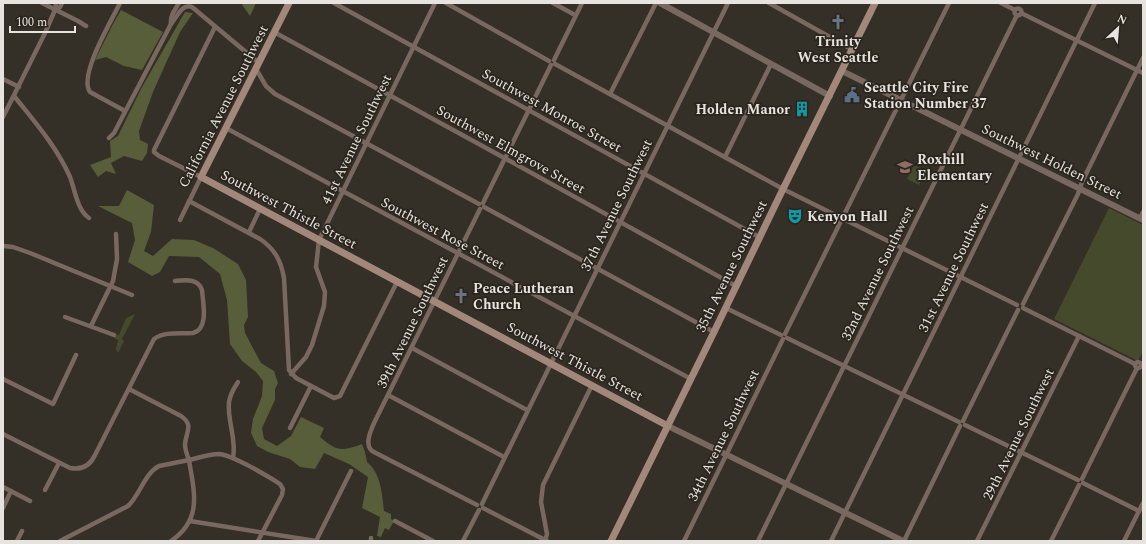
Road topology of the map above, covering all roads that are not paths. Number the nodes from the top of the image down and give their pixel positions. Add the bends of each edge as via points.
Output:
1 (42, 3) edge
2 (56, 3) edge
3 (62, 3) edge
4 (120, 3) edge
5 (180, 3) edge
6 (289, 3) edge
7 (334, 3) edge
8 (435, 3) edge
9 (446, 3) edge
10 (553, 3) edge
11 (582, 3) edge
12 (656, 3) edge
13 (660, 3) edge
14 (728, 3) edge
15 (769, 3) edge
16 (875, 3) edge
17 (949, 3) edge
18 (1001, 3) edge
19 (1023, 3) edge
20 (1095, 3) edge
21 (55, 10) junction
22 (1018, 12) junction
23 (575, 15) junction
24 (171, 24) junction
25 (86, 26) dead end
26 (216, 27) junction
27 (274, 32) junction
28 (713, 32) junction
29 (1077, 41) junction
30 (414, 47) junction
31 (852, 50) junction
32 (1143, 58) edge
33 (552, 62) junction
34 (771, 64) junction
35 (257, 66) junction
36 (1137, 70) junction
37 (842, 71) junction
38 (1143, 74) edge
39 (3, 79) edge
40 (19, 86) junction
41 (610, 94) junction
42 (390, 95) junction
43 (14, 96) junction
44 (830, 96) junction
45 (901, 100) junction
46 (529, 110) junction
47 (125, 111) junction
48 (3, 117) edge
49 (667, 125) junction
50 (226, 128) junction
51 (960, 130) junction
52 (109, 138) dead end
53 (366, 143) junction
54 (725, 157) junction
55 (505, 158) junction
56 (1019, 158) junction
57 (644, 173) junction
58 (201, 177) junction
59 (1080, 188) junction
60 (783, 189) junction
61 (342, 191) junction
62 (189, 201) junction
63 (482, 206) junction
64 (260, 209) junction
65 (1143, 212) edge
66 (89, 218) dead end
67 (842, 219) junction
68 (1141, 219) edge
69 (180, 220) dead end
70 (620, 222) junction
71 (248, 232) junction
72 (116, 234) dead end
73 (759, 237) junction
74 (319, 240) junction
75 (3, 246) edge
76 (901, 248) junction
77 (458, 253) junction
78 (597, 268) junction
79 (960, 277) junction
80 (175, 281) dead end
81 (397, 282) junction
82 (736, 286) junction
83 (111, 287) junction
84 (132, 295) dead end
85 (434, 301) junction
86 (1020, 307) junction
87 (726, 308) junction
88 (574, 316) junction
89 (65, 317) dead end
90 (91, 326) junction
91 (714, 332) junction
92 (114, 335) dead end
93 (784, 336) junction
94 (1079, 336) junction
95 (412, 348) junction
96 (76, 355) dead end
97 (1143, 358) edge
98 (551, 363) junction
99 (843, 366) junction
100 (1139, 366) edge
101 (291, 374) junction
102 (3, 379) edge
103 (692, 379) junction
104 (238, 382) dead end
105 (592, 385) junction
106 (311, 386) junction
107 (129, 389) junction
108 (903, 395) junction
109 (388, 396) junction
110 (527, 410) junction
111 (962, 424) junction
112 (668, 426) junction
113 (290, 428) dead end
114 (3, 434) edge
115 (1021, 452) junction
116 (726, 454) junction
117 (504, 457) junction
118 (233, 458) junction
119 (189, 460) junction
120 (59, 463) junction
121 (351, 471) dead end
122 (1080, 482) junction
123 (786, 484) junction
124 (3, 487) edge
125 (45, 490) dead end
126 (11, 491) junction
127 (30, 501) dead end
128 (1143, 503) edge
129 (480, 507) junction
130 (3, 508) edge
131 (1139, 511) junction
132 (845, 512) junction
133 (190, 521) junction
134 (395, 521) dead end
135 (22, 531) dead end
136 (263, 531) junction
137 (17, 541) edge
138 (60, 541) edge
139 (171, 541) edge
140 (258, 541) edge
141 (316, 541) edge
142 (433, 541) edge
143 (463, 541) edge
144 (546, 541) edge
145 (611, 541) edge
146 (684, 541) edge
147 (758, 541) edge
148 (831, 541) edge
149 (904, 541) edge
150 (977, 541) edge
151 (1051, 541) edge
152 (1124, 541) edge

1 - 21 street
2 - 21 street
3 - 21 street
4 - 47 street via 97,50 87,86 90,92
5 - 24 street via 170,19
6 - 27 main road, California Avenue Southwest
7 - 30 street, Southwest Monroe Street
8 - 30 street, 41st Avenue Southwest
9 - 33 street
10 - 23 street
11 - 23 street, 39th Avenue Southwest
12 - 41 street
13 - 28 street
14 - 28 street, 37th Avenue Southwest
15 - 31 street
16 - 31 main road, 35th Avenue Southwest
17 - 45 street, 34th Avenue Southwest
18 - 22 street
19 - 22 street, 32nd Avenue Southwest
20 - 29 street, 31st Avenue Southwest
21 - 25 street
21 - 40 street
22 - 29 street
22 - 51 street, 32nd Avenue Southwest
23 - 33 street, 39th Avenue Southwest
24 - 26 street via 184,7 189,5
24 - 47 street
26 - 35 street
26 - 58 street, Southwest Thistle Street via 154,152
27 - 35 main road, California Avenue Southwest
27 - 42 street, Southwest Elmgrove Street
28 - 34 street
28 - 49 street, 37th Avenue Southwest
29 - 36 street
29 - 56 street, 31st Avenue Southwest
30 - 42 street, 41st Avenue Southwest
30 - 46 street, Southwest Monroe Street
31 - 37 main road, 35th Avenue Southwest
32 - 36 street
33 - 41 street
33 - 46 street, 39th Avenue Southwest
34 - 44 street
34 - 54 street
35 - 50 main road, California Avenue Southwest
35 - 53 street via 266,86 275,94
36 - 38 street
36 - 59 street
37 - 44 main road, 35th Avenue Southwest
37 - 45 street, Southwest Holden Street
39 - 40 street
40 - 43 street
41 - 49 street
42 - 53 street, 41st Avenue Southwest
42 - 55 street, Southwest Elmgrove Street
43 - 48 street
43 - 66 street via 61,160 81,210
44 - 60 main road, 35th Avenue Southwest
45 - 51 street, Southwest Holden Street
45 - 67 street, 34th Avenue Southwest
46 - 55 street, 39th Avenue Southwest
46 - 57 street, Southwest Monroe Street
47 - 52 street
49 - 54 street
49 - 57 street, 37th Avenue Southwest
50 - 58 main road, California Avenue Southwest
50 - 61 street, Southwest Rose Street
51 - 56 street, Southwest Holden Street
51 - 76 street, 32nd Avenue Southwest
53 - 61 street, 41st Avenue Southwest
53 - 63 street
54 - 60 street
55 - 63 street, 39th Avenue Southwest
55 - 70 street, Southwest Elmgrove Street
56 - 59 street, Southwest Holden Street
56 - 79 street, 31st Avenue Southwest
57 - 70 street, 37th Avenue Southwest
57 - 73 street, Southwest Monroe Street
58 - 62 street, California Avenue Southwest
58 - 64 main road, Southwest Thistle Street
59 - 68 street, Southwest Holden Street
59 - 86 street
60 - 67 street
60 - 73 main road, 35th Avenue Southwest
61 - 74 street, 41st Avenue Southwest
61 - 77 street, Southwest Rose Street
62 - 69 street, California Avenue Southwest
62 - 71 street
63 - 77 street, 39th Avenue Southwest
63 - 78 street
64 - 71 street
64 - 74 main road, Southwest Thistle Street
65 - 68 street
67 - 76 street
67 - 93 street, 34th Avenue Southwest
70 - 78 street, 37th Avenue Southwest
70 - 82 street, Southwest Elmgrove Street
71 - 101 street via 272,248 282,269 287,362
72 - 83 street via 117,259
73 - 82 main road, 35th Avenue Southwest
74 - 81 main road, Southwest Thistle Street
74 - 101 street, 41st Avenue Southwest via 316,267 325,292 324,306 312,345 306,357
75 - 83 street via 30,253
76 - 79 street
76 - 99 street, 32nd Avenue Southwest
77 - 85 street, 39th Avenue Southwest
77 - 88 street, Southwest Rose Street
78 - 88 street, 37th Avenue Southwest
78 - 91 street
79 - 86 street
79 - 108 street, 31st Avenue Southwest
80 - 107 street via 193,281 201,287 203,324 196,333 165,334 154,340
81 - 85 main road, Southwest Thistle Street
81 - 106 street via 338,398
82 - 87 main road, 35th Avenue Southwest
83 - 84 street
83 - 90 street
85 - 95 street, 39th Avenue Southwest
85 - 98 main road, Southwest Thistle Street
86 - 94 street
86 - 111 street
87 - 91 main road, 35th Avenue Southwest
87 - 93 street
88 - 98 street, 37th Avenue Southwest
88 - 103 street, Southwest Rose Street
89 - 90 street
90 - 92 street
91 - 103 main road, 35th Avenue Southwest
93 - 99 street
93 - 116 street, 34th Avenue Southwest
94 - 100 street
94 - 115 street, 29th Avenue Southwest
95 - 109 street, 39th Avenue Southwest
95 - 110 street
96 - 102 street via 53,404
97 - 100 street
98 - 105 main road, Southwest Thistle Street
98 - 110 street, 37th Avenue Southwest
99 - 108 street
99 - 123 street, 32nd Avenue Southwest
100 - 122 street
101 - 106 street
103 - 112 main road, 35th Avenue Southwest
104 - 118 street via 229,403
105 - 112 main road, Southwest Thistle Street
105 - 144 street via 543,486 541,502
106 - 113 street
107 - 119 street via 187,421 189,427 185,448
107 - 120 street via 94,459 78,469
108 - 111 street
108 - 132 street, 31st Avenue Southwest
109 - 117 street
109 - 129 street, 39th Avenue Southwest via 369,438 372,452
110 - 117 street, 37th Avenue Southwest
111 - 115 street
111 - 149 street
112 - 116 street, Southwest Thistle Street
112 - 145 main road, 35th Avenue Southwest
114 - 120 street
115 - 122 street
115 - 150 street, 29th Avenue Southwest
116 - 123 street, Southwest Thistle Street
116 - 146 street, 34th Avenue Southwest
117 - 129 street, 37th Avenue Southwest
118 - 119 street via 216,454
118 - 136 street via 277,482 282,489 282,495
119 - 133 street via 195,497
119 - 138 street via 159,466 150,473 128,506
120 - 125 street
121 - 141 street
122 - 131 street
122 - 151 street
123 - 132 street, Southwest Thistle Street
123 - 147 street, 32nd Avenue Southwest
124 - 126 street
126 - 127 street
126 - 130 street
128 - 131 street
129 - 143 street, 37th Avenue Southwest
129 - 144 street
131 - 152 street
132 - 148 street, 31st Avenue Southwest
132 - 149 street, Southwest Thistle Street
133 - 136 street
133 - 139 street
134 - 142 street
135 - 137 street
136 - 140 street
136 - 141 street

